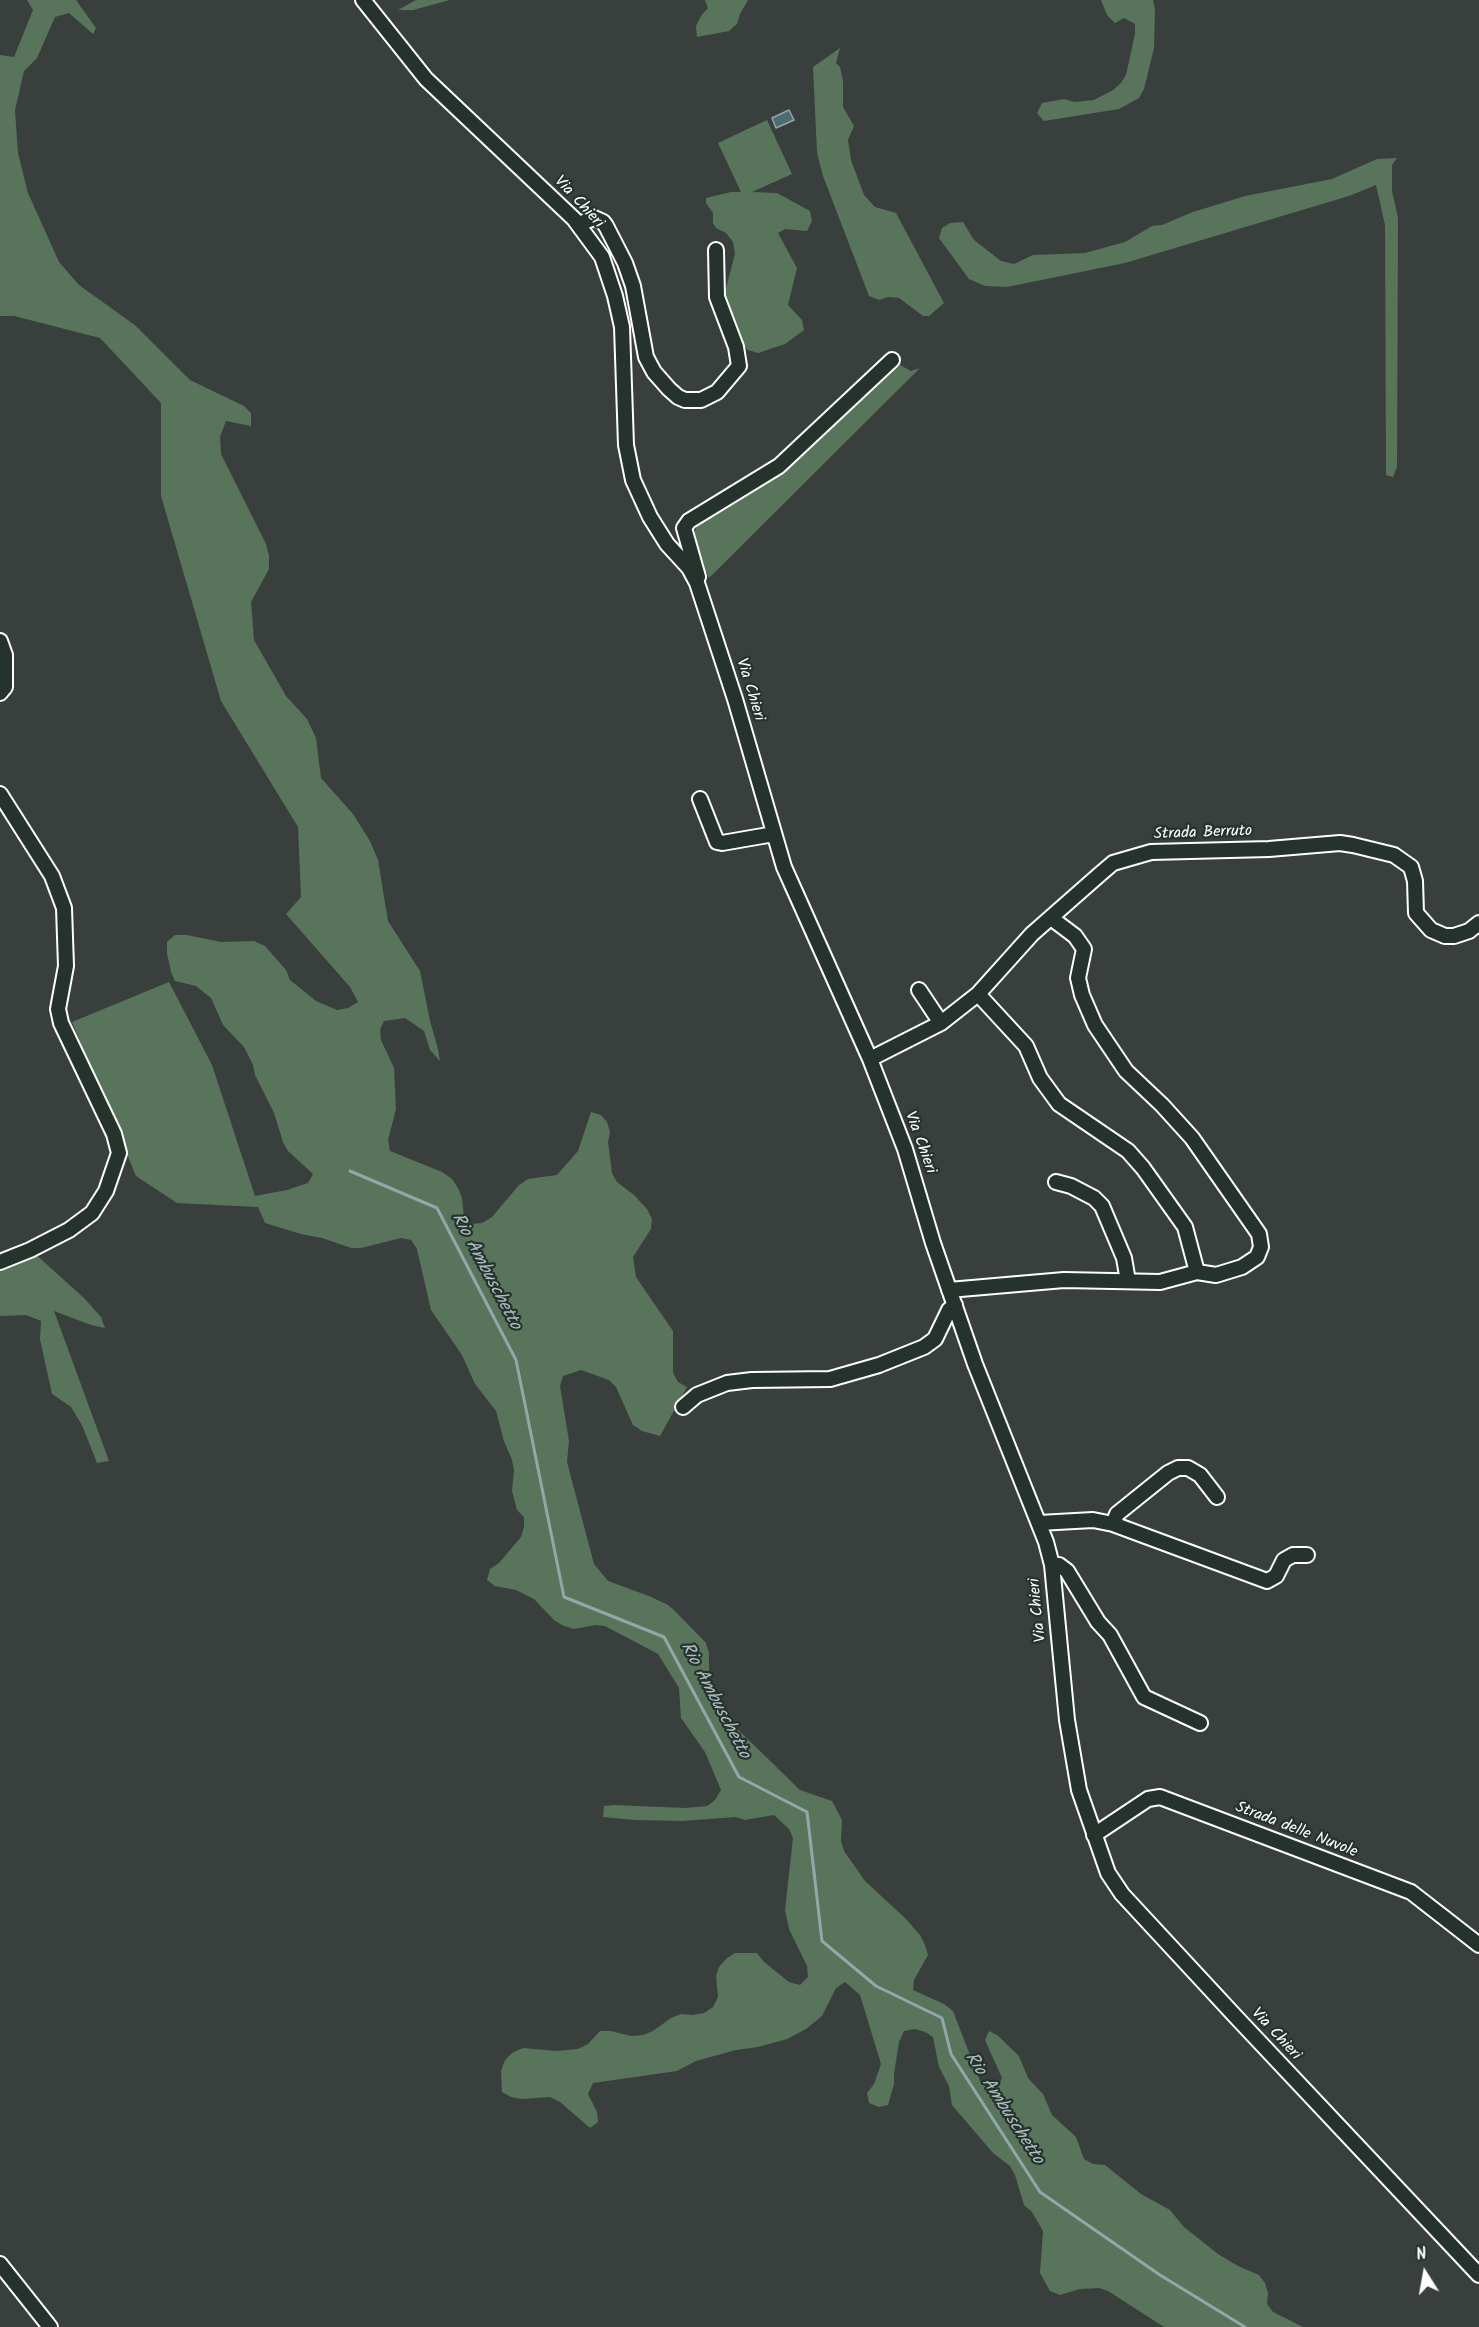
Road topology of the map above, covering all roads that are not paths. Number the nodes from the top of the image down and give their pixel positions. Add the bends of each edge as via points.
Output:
1 (363, 0) edge
2 (579, 224) junction
3 (716, 250) dead end
4 (892, 360) dead end
5 (697, 583) junction
6 (0, 641) edge
7 (0, 693) edge
8 (0, 794) edge
9 (700, 799) dead end
10 (774, 834) junction
11 (1051, 918) junction
12 (1479, 923) edge
13 (919, 990) dead end
14 (978, 994) junction
15 (941, 1023) junction
16 (870, 1059) junction
17 (1056, 1182) dead end
18 (0, 1262) edge
19 (1197, 1272) junction
20 (1128, 1281) junction
21 (949, 1290) junction
22 (955, 1305) junction
23 (683, 1407) dead end
24 (1217, 1497) dead end
25 (1039, 1523) junction
26 (1113, 1524) junction
27 (1307, 1555) dead end
28 (1052, 1565) junction
29 (1200, 1723) dead end
30 (1094, 1835) junction
31 (1479, 1945) edge
32 (0, 2264) edge
33 (1479, 2275) edge
34 (50, 2327) edge

1 - 2 street, Via Chieri via 426,79
2 - 3 street via 594,218 606,226 633,286 646,357 669,389 685,400 701,400 717,392 739,366 717,297
2 - 5 street, Via Chieri via 602,257 622,327 626,445 633,480 650,517
4 - 5 street via 779,466 689,521 684,528 698,574
5 - 10 street, Via Chieri
6 - 7 street via 5,655 5,687
8 - 18 street via 51,876 64,908 66,966 58,1009 61,1023 114,1134 119,1153 106,1191 92,1212 69,1230
9 - 10 street via 717,842
10 - 16 street, Via Chieri via 784,867
11 - 12 street, Strada Berruto via 1113,863 1130,857 1151,852 1340,843 1394,855 1411,867 1416,913 1431,930 1454,936
11 - 14 street, Strada Berruto
11 - 19 street via 1075,936 1084,949 1078,978 1082,995 1118,1061 1192,1138 1259,1234 1261,1247 1257,1257 1242,1267 1216,1275
13 - 15 street
14 - 15 street, Strada Berruto
14 - 19 street via 1026,1046 1040,1078 1059,1104 1128,1151 1143,1168 1185,1227
15 - 16 street, Strada Berruto
16 - 21 street, Via Chieri via 914,1173
17 - 20 street via 1071,1186 1102,1206 1124,1258
19 - 20 street via 1160,1282
20 - 21 street via 1064,1280
21 - 22 street, Via Chieri
22 - 23 street via 935,1339 879,1365 830,1379 727,1383 697,1395
22 - 25 street, Via Chieri
24 - 26 street via 1200,1475 1188,1468 1178,1468 1117,1514
25 - 26 street via 1093,1520
25 - 28 street, Via Chieri
26 - 27 street via 1260,1580 1271,1580 1284,1560 1293,1555
28 - 29 street via 1067,1571 1110,1635 1144,1697
28 - 30 street, Via Chieri via 1067,1720 1079,1790
30 - 31 street, Strada delle Nuvole via 1148,1799 1160,1797 1411,1892
30 - 33 street, Via Chieri via 1108,1873 1122,1894
32 - 34 street

